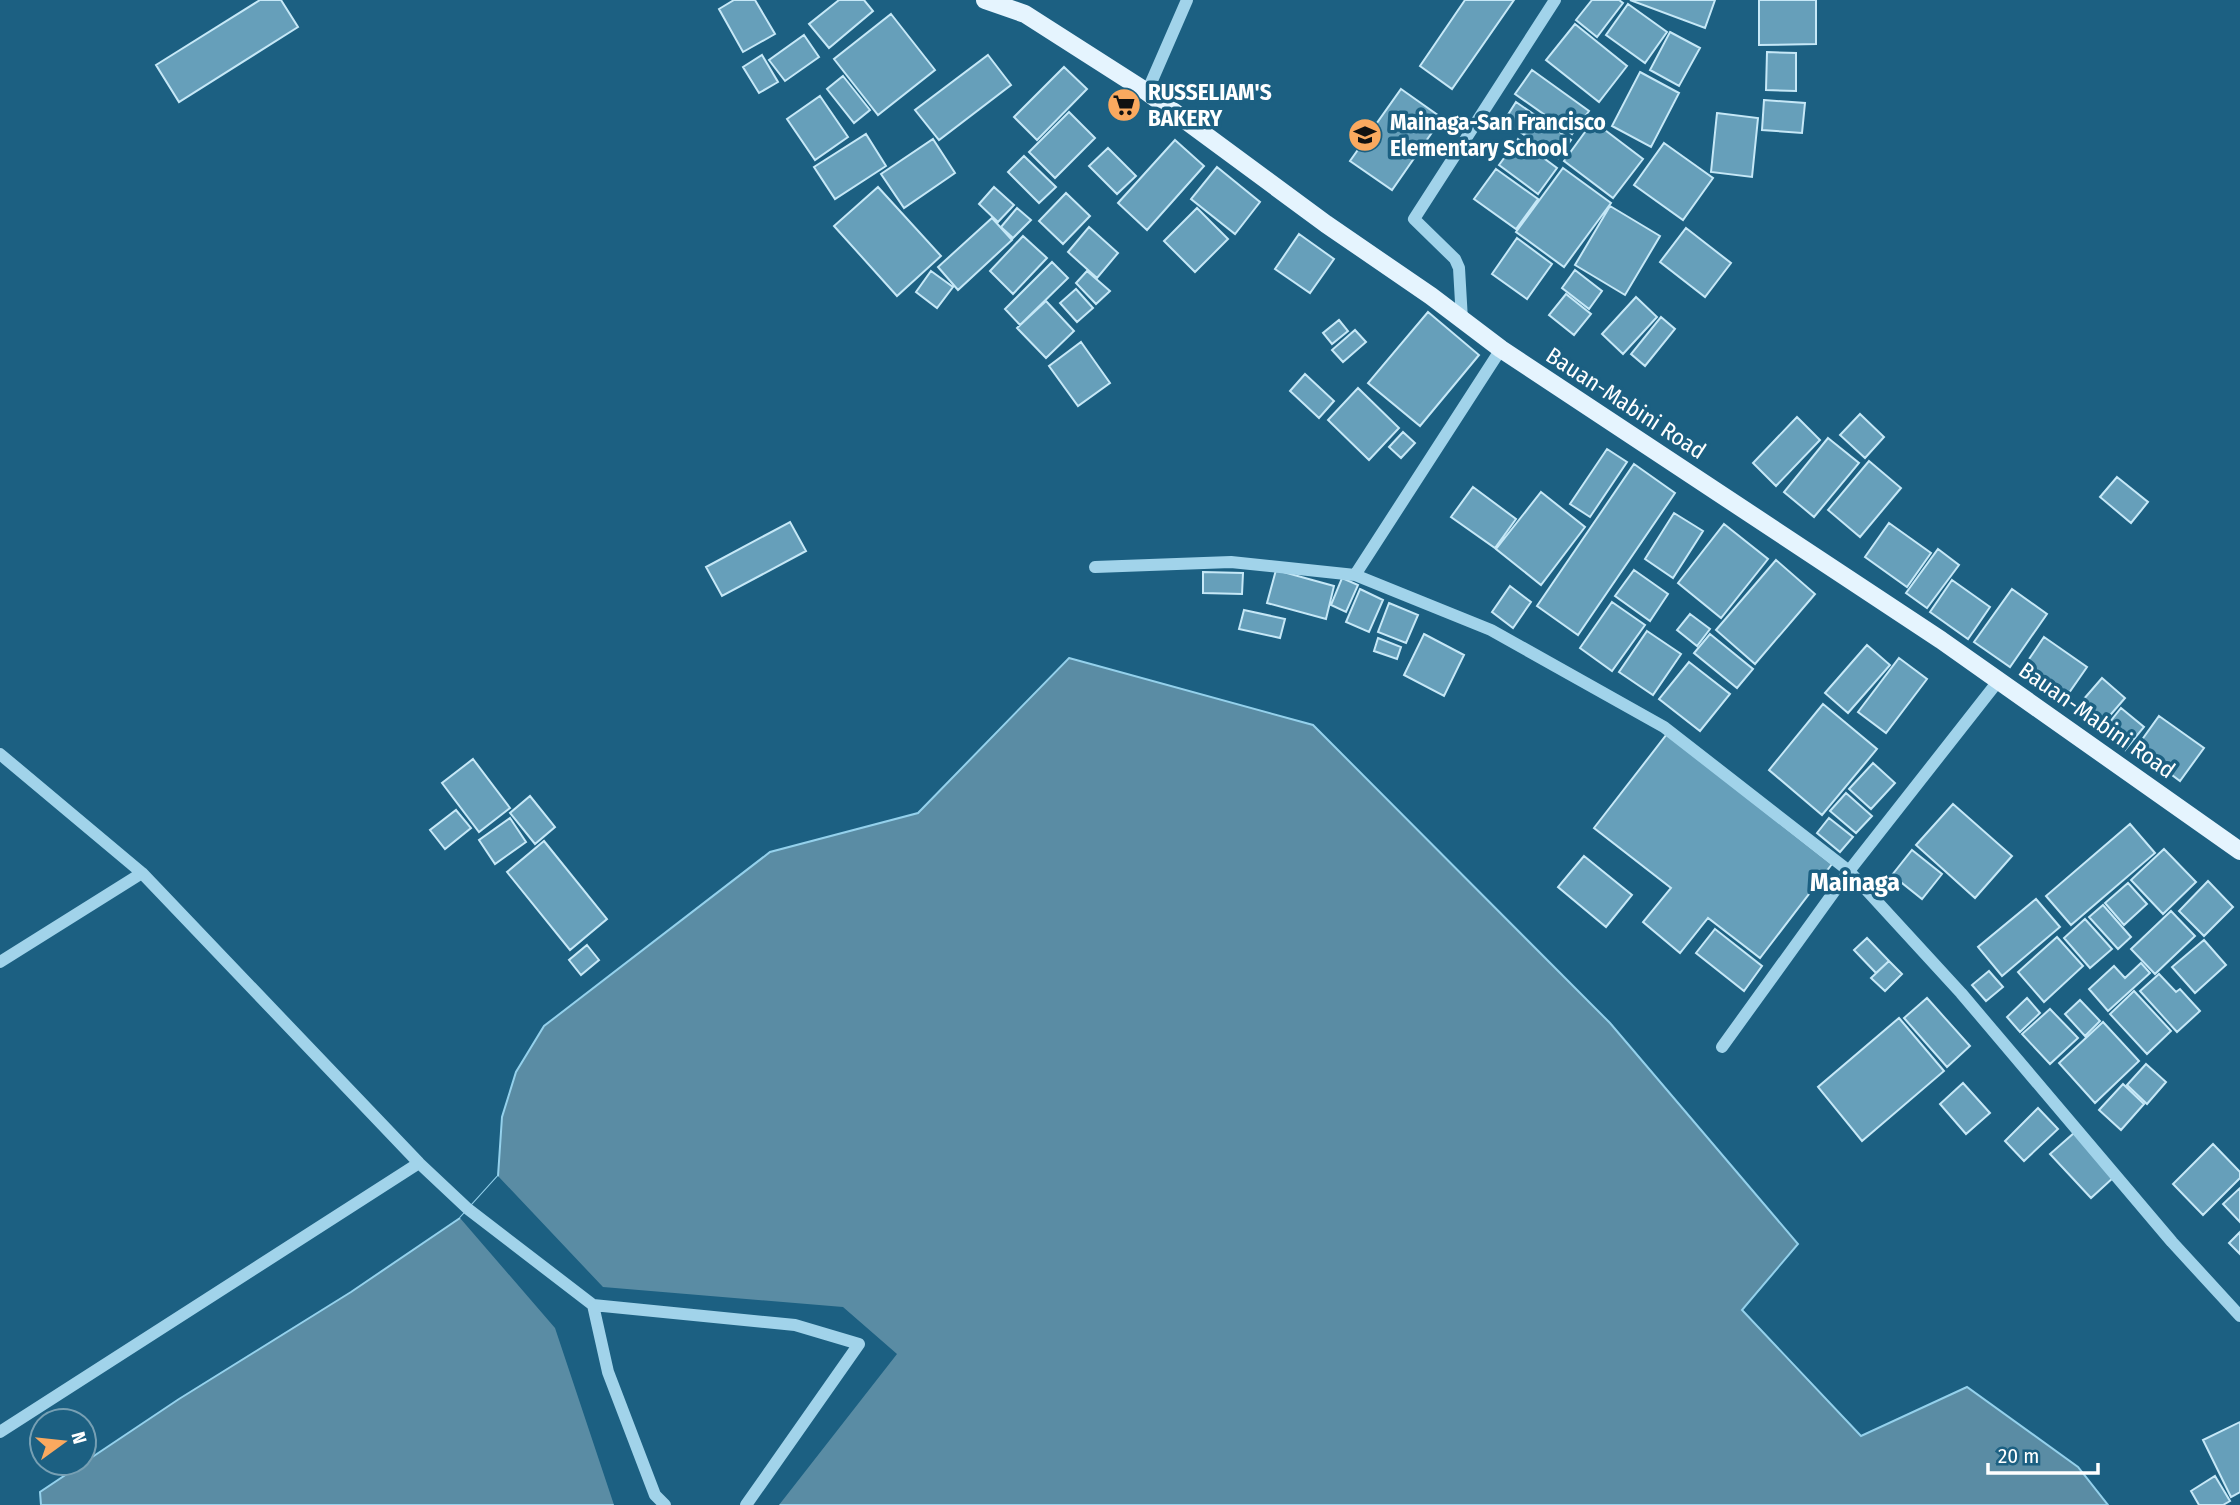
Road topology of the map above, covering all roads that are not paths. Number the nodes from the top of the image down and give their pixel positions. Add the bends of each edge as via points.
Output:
1 (985, 0) edge
2 (1187, 0) edge
3 (1555, 0) edge
4 (1147, 92) junction
5 (1462, 320) junction
6 (1501, 349) junction
7 (1095, 567) dead end
8 (1355, 575) junction
9 (1999, 680) junction
10 (0, 754) edge
11 (2240, 851) edge
12 (1849, 872) junction
13 (142, 873) junction
14 (0, 962) edge
15 (1722, 1047) dead end
16 (419, 1163) junction
17 (593, 1305) junction
18 (2240, 1316) edge
19 (0, 1432) edge
20 (665, 1505) edge
21 (746, 1505) edge

1 - 4 main road, Bauan-Mabini Road via 1025,14
2 - 4 street
3 - 5 street via 1414,219 1455,259
4 - 5 main road, Bauan-Mabini Road
5 - 6 main road, Bauan-Mabini Road
6 - 8 street
6 - 9 main road, Bauan-Mabini Road
7 - 8 street via 1231,562
8 - 12 street via 1491,629 1664,727
9 - 11 main road, Bauan-Mabini Road
9 - 12 street
10 - 13 street
12 - 15 street
12 - 18 street via 1961,993
13 - 14 street
13 - 16 street
16 - 17 street via 468,1209
16 - 19 street
17 - 20 street via 608,1372 655,1495
17 - 21 street via 796,1325 859,1345

